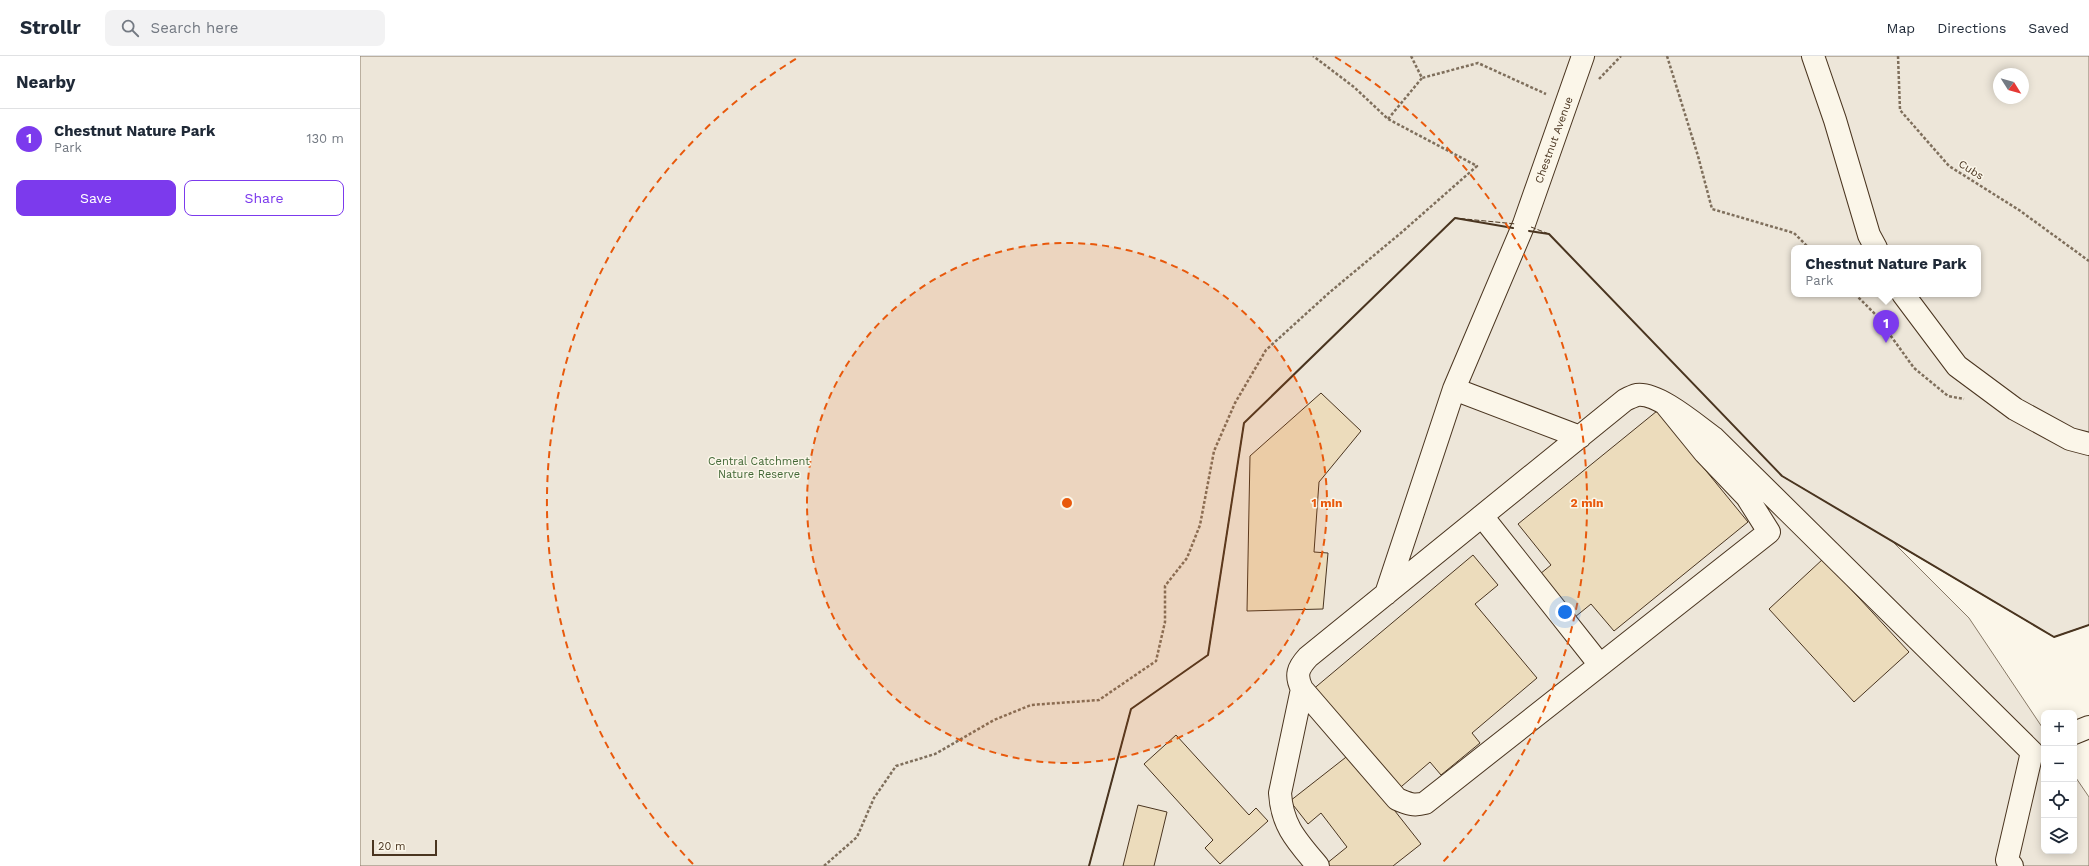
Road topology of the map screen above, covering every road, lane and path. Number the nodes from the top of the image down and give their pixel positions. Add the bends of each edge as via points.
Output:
1 (1312, 56) edge
2 (1411, 56) edge
3 (1583, 56) edge
4 (1667, 56) edge
5 (1812, 56) edge
6 (1898, 56) edge
7 (1422, 78) junction
8 (1567, 104) junction
9 (1388, 119) junction
10 (1806, 245) edge
11 (1874, 245) edge
12 (2089, 261) edge
13 (1905, 297) edge
14 (1454, 389) junction
15 (1666, 405) junction
16 (1580, 437) junction
17 (2089, 444) edge
18 (1482, 516) junction
19 (1386, 594) junction
20 (1600, 665) junction
21 (1302, 689) junction
22 (2089, 726) edge
23 (2077, 732) edge
24 (2038, 749) edge
25 (824, 866) edge
26 (1318, 866) edge
27 (2012, 866) edge

1 - 9 path via 1354,87
2 - 7 path
3 - 8 street, Chestnut Avenue
4 - 10 path via 1712,209 1794,233
5 - 11 street
6 - 12 path, Cubs via 1900,110 1949,166 2019,210
7 - 8 path via 1478,63
7 - 9 path
8 - 14 street, Chestnut Avenue via 1524,224
9 - 25 path via 1477,166 1266,350 1235,403 1214,451 1200,525 1187,558 1165,586 1165,622 1156,661 1099,700 1032,705 994,720 935,754 896,766 874,798 857,837
13 - 17 street via 1957,366 2014,408 2070,439
14 - 16 street
14 - 19 street, Chestnut Avenue
15 - 16 street via 1651,397 1637,395 1625,400
15 - 20 street via 1705,453 1747,497 1769,532
15 - 24 street via 1714,438
16 - 18 street
18 - 19 street
18 - 20 street
19 - 21 street via 1308,657 1299,668 1297,679
20 - 21 street via 1425,803 1416,806 1397,799
21 - 26 street via 1280,793 1280,806 1287,827
22 - 23 street
24 - 27 street via 2007,860

